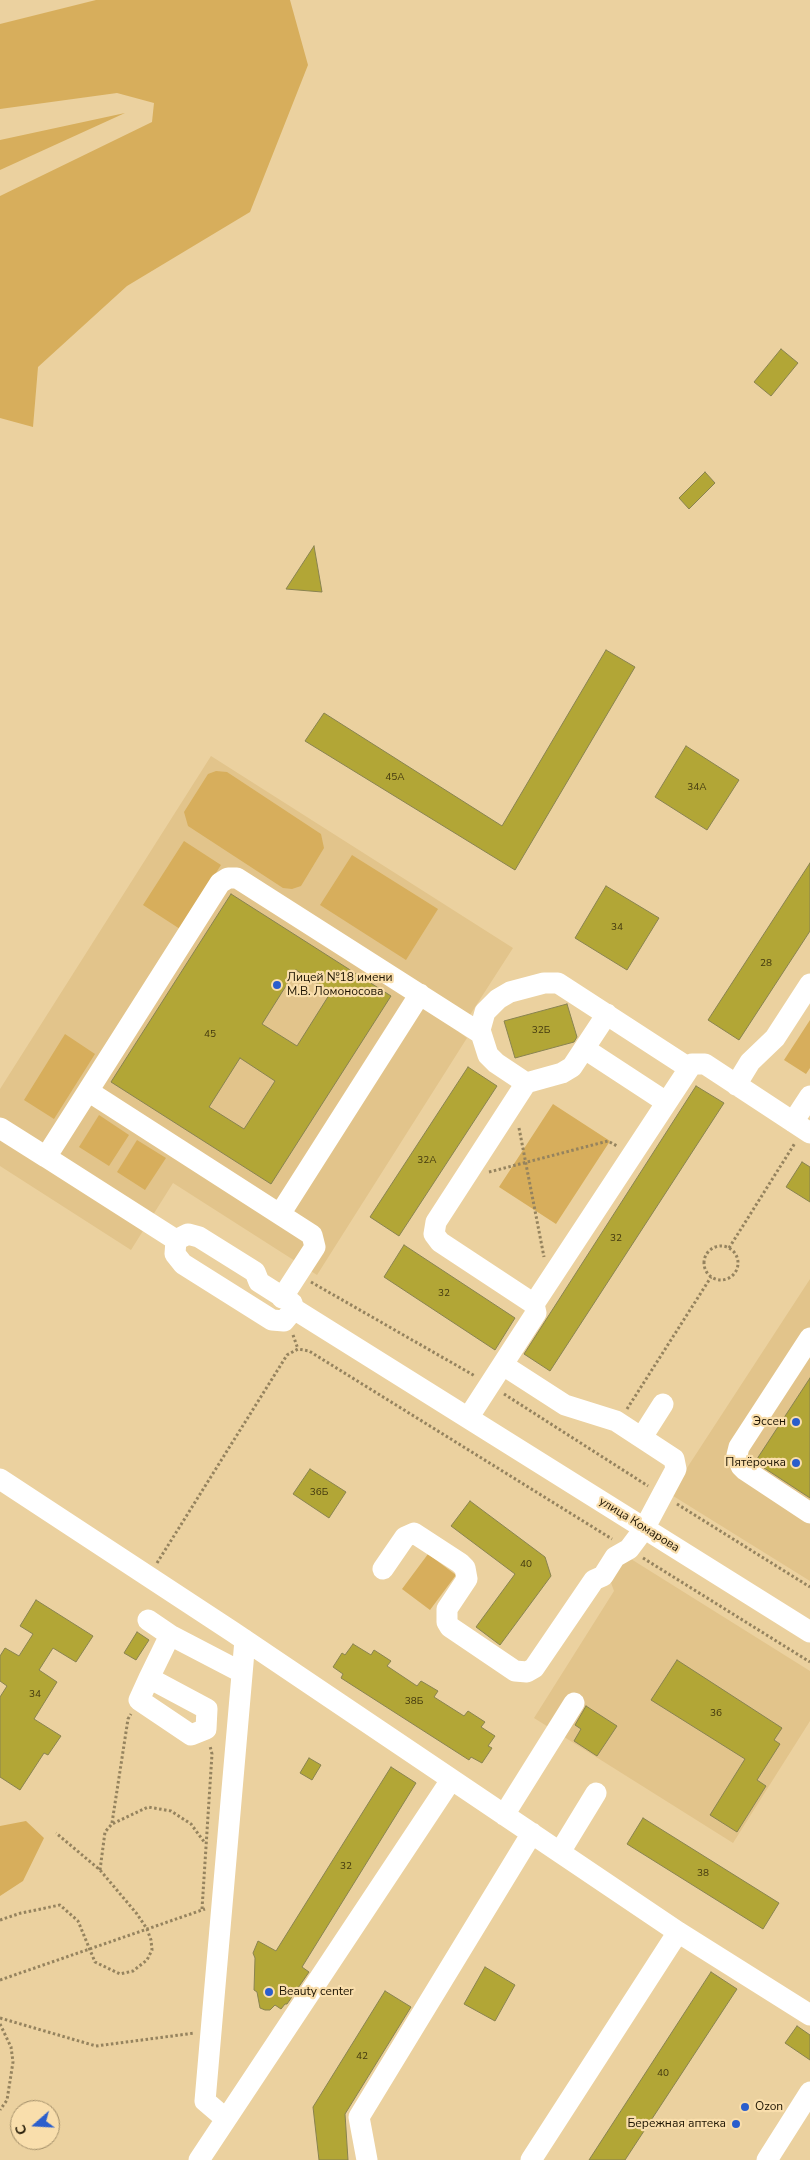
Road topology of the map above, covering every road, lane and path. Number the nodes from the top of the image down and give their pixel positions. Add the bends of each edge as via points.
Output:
1 (810, 984) edge
2 (420, 994) junction
3 (607, 1014) junction
4 (480, 1033) junction
5 (585, 1049) junction
6 (689, 1068) junction
7 (526, 1083) junction
8 (736, 1085) junction
9 (88, 1091) junction
10 (810, 1096) edge
11 (666, 1102) junction
12 (514, 1103) junction
13 (0, 1128) edge
14 (802, 1128) edge
15 (631, 1155) junction
16 (46, 1157) junction
17 (525, 1163) junction
18 (464, 1178) junction
19 (280, 1214) junction
20 (176, 1240) junction
21 (729, 1248) junction
22 (297, 1274) junction
23 (711, 1277) junction
24 (549, 1282) junction
25 (288, 1303) junction
26 (534, 1304) junction
27 (810, 1338) edge
28 (503, 1365) junction
29 (490, 1385) junction
30 (663, 1404) dead end
31 (468, 1418) junction
32 (619, 1422) junction
33 (642, 1437) junction
34 (0, 1479) edge
35 (663, 1495) junction
36 (810, 1513) edge
37 (644, 1529) junction
38 (629, 1549) junction
39 (383, 1569) dead end
40 (149, 1577) junction
41 (810, 1587) edge
42 (148, 1620) dead end
43 (810, 1632) edge
44 (170, 1636) junction
45 (245, 1640) junction
46 (810, 1662) edge
47 (241, 1672) junction
48 (149, 1678) junction
49 (139, 1700) junction
50 (574, 1703) dead end
51 (206, 1728) junction
52 (450, 1780) junction
53 (596, 1793) dead end
54 (504, 1815) junction
55 (112, 1824) junction
56 (56, 1833) dead end
57 (532, 1833) junction
58 (206, 1844) junction
59 (560, 1852) junction
60 (100, 1870) junction
61 (222, 1903) junction
62 (202, 1910) junction
63 (0, 1920) edge
64 (147, 1929) junction
65 (678, 1932) junction
66 (91, 1948) junction
67 (0, 1980) edge
68 (810, 2015) edge
69 (0, 2018) edge
70 (0, 2024) edge
71 (210, 2031) junction
72 (810, 2092) edge
73 (0, 2110) edge
74 (226, 2119) junction
75 (199, 2160) edge
76 (367, 2160) edge
77 (530, 2160) edge
78 (767, 2160) edge

1 - 8 street via 775,1038 750,1062
2 - 4 street
2 - 9 street via 237,878 228,878 220,883
2 - 19 street
3 - 4 street via 561,985 550,982 510,992 498,999 482,1017
3 - 5 street
3 - 6 street
4 - 7 street via 492,1060
5 - 7 street via 566,1071
5 - 11 street
6 - 8 street via 702,1063
6 - 11 street
7 - 12 street
8 - 14 street
9 - 16 street
9 - 19 street
10 - 14 street
11 - 15 street
12 - 17 path
12 - 18 street
13 - 16 street
14 - 21 path
15 - 17 path via 608,1142
15 - 24 street
16 - 20 street
17 - 18 path
17 - 24 path
18 - 26 street via 436,1222 437,1239
19 - 22 street via 309,1232 314,1239 314,1247
20 - 25 street, улица Комарова via 188,1234 199,1237 255,1272 259,1282
20 - 25 street via 175,1254 183,1264 272,1320 284,1321
21 - 23 path via 712,1248 706,1254 705,1270
21 - 23 path via 737,1261 732,1275 718,1280
22 - 25 street
22 - 29 path
23 - 32 path
24 - 26 street
25 - 31 street, улица Комарова
26 - 28 street via 536,1313
27 - 36 street via 739,1447 737,1455 745,1470
28 - 29 street
28 - 32 street via 565,1405
29 - 31 street
29 - 35 path
30 - 33 street
31 - 37 street, улица Комарова
32 - 33 street
33 - 35 street via 676,1462 676,1469
34 - 40 street
35 - 37 street
35 - 41 path
37 - 38 street
37 - 43 street, улица Комарова
38 - 39 street via 616,1557 603,1576 594,1580 534,1668 527,1672 515,1671 450,1627 447,1609 467,1579 465,1568 460,1563 414,1533 405,1537
38 - 40 path via 309,1351 298,1349 287,1354
38 - 46 path
40 - 45 street
42 - 44 street
44 - 47 street
44 - 48 street
45 - 47 street
45 - 52 street
47 - 61 street
48 - 49 street
48 - 51 street via 207,1709
49 - 51 street via 192,1735
49 - 55 path via 128,1720
50 - 54 street
51 - 58 path via 212,1754
52 - 54 street
52 - 74 street
53 - 59 street
54 - 57 street
55 - 58 path via 148,1807 171,1811 191,1824
55 - 60 path via 105,1832
56 - 60 path
57 - 59 street
57 - 76 street via 359,2117
58 - 62 path
59 - 65 street
60 - 64 path
61 - 62 path
61 - 71 street
62 - 64 path
63 - 66 path via 60,1905 78,1921
64 - 66 path
64 - 66 path via 152,1950 147,1960 133,1971 120,1974 106,1969 95,1962
65 - 68 street
65 - 77 street
66 - 67 path
69 - 71 path via 96,2046
70 - 73 path via 11,2047 13,2062 7,2100
71 - 74 street via 204,2101
72 - 78 street
74 - 75 street

